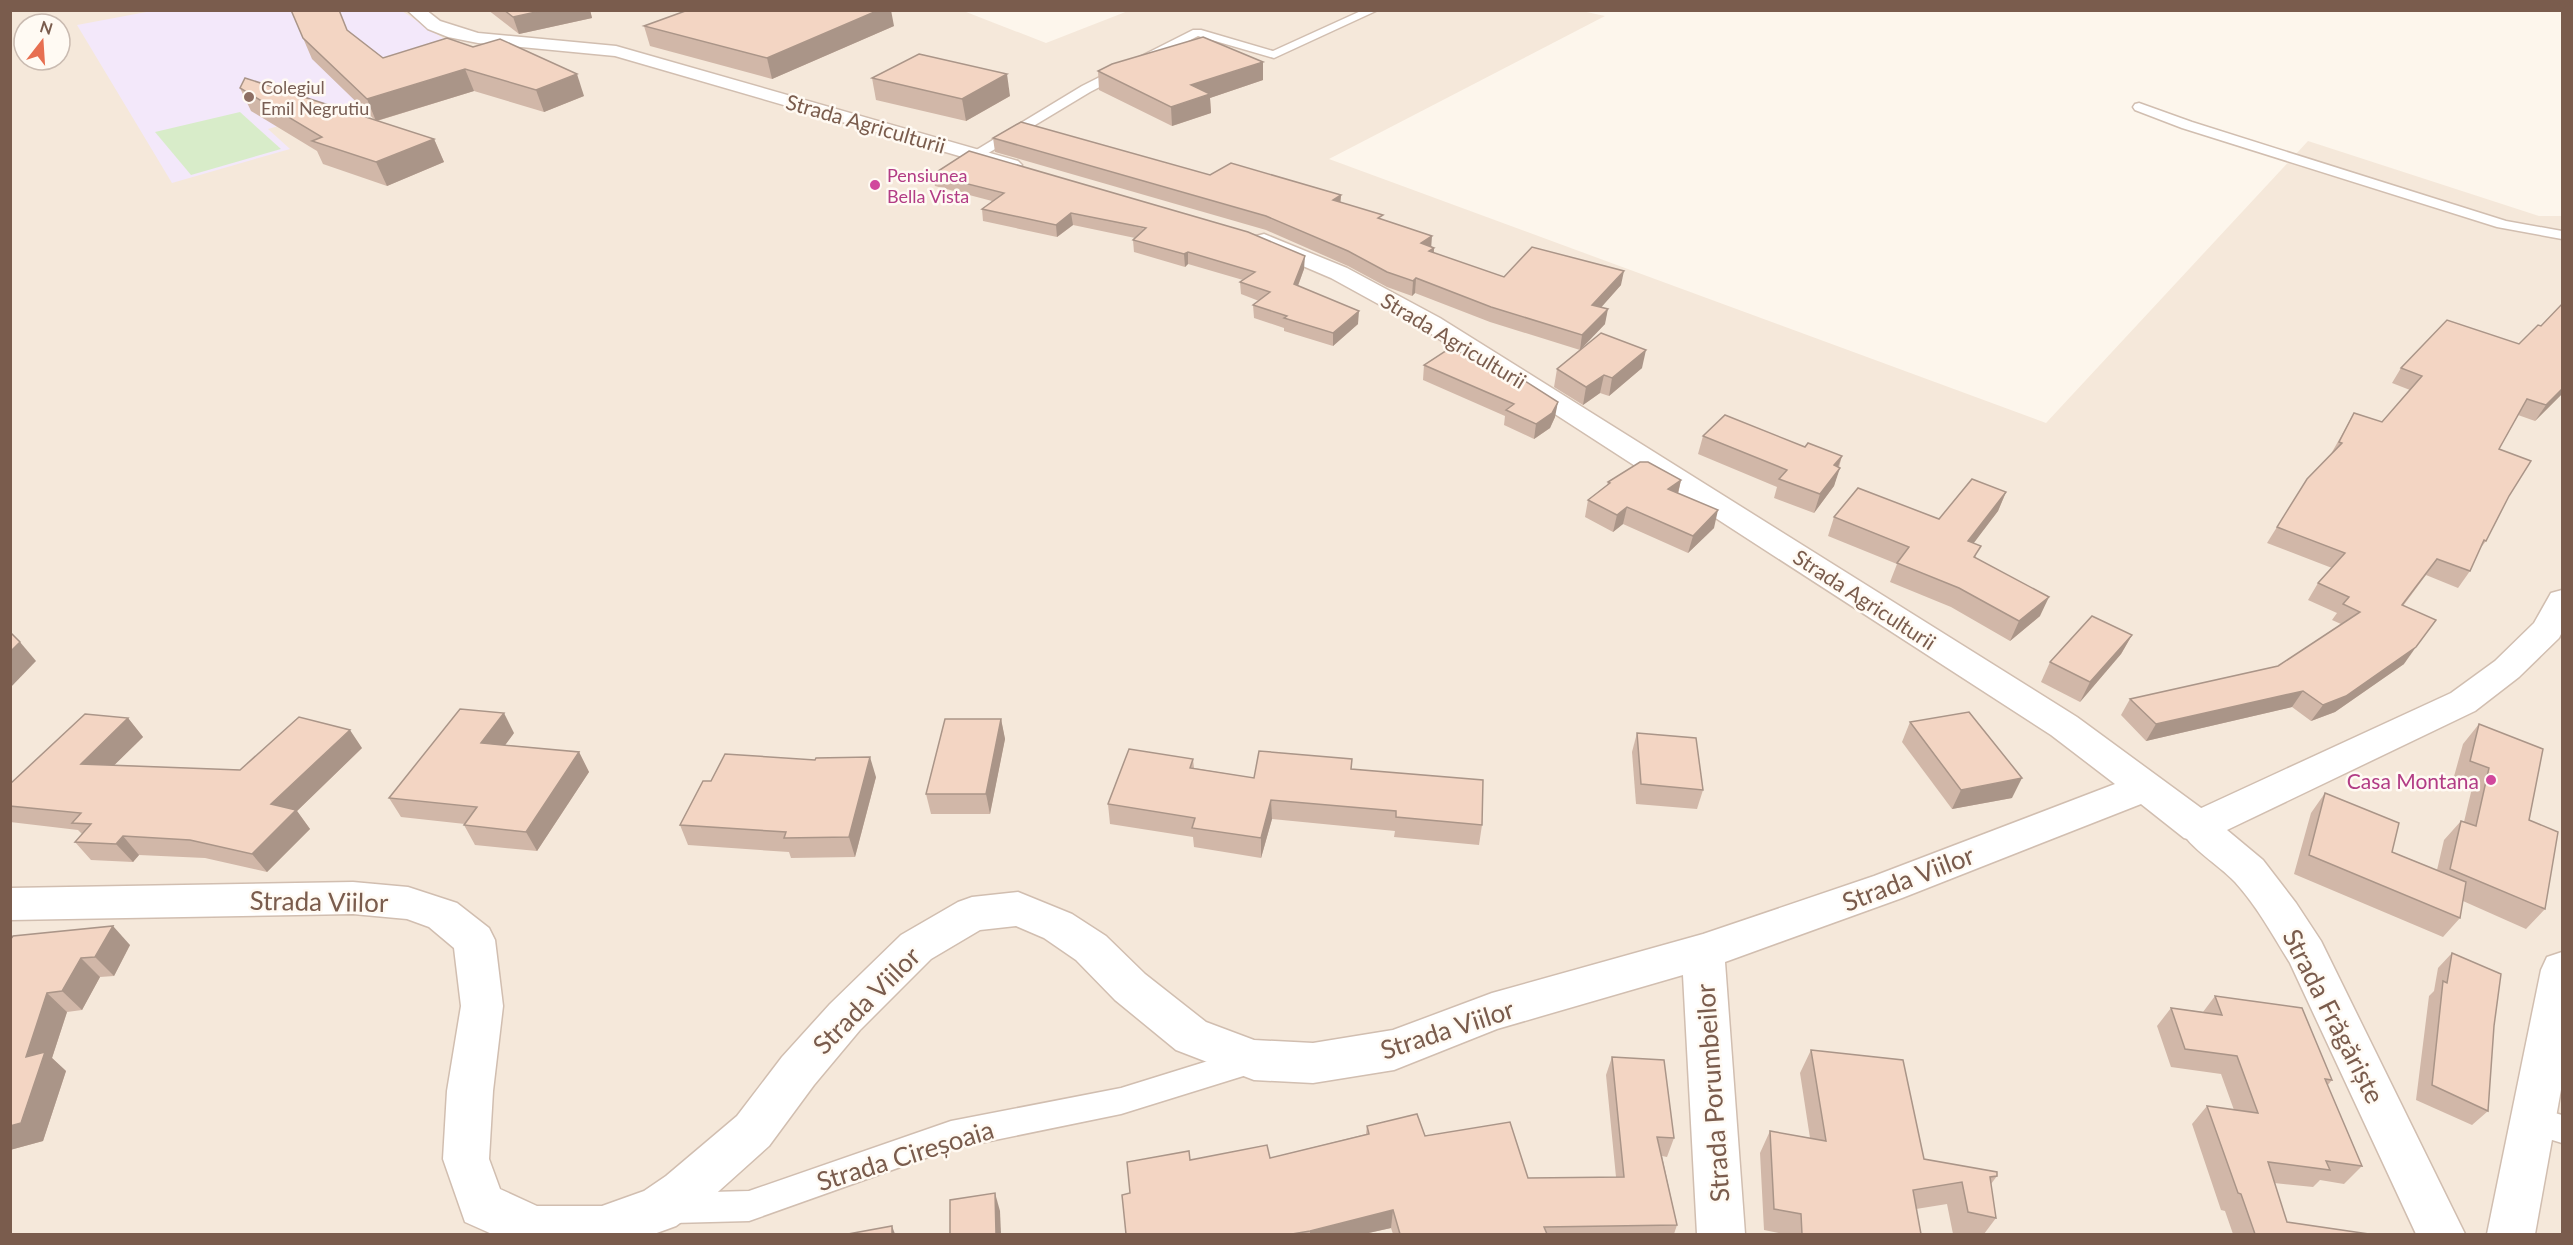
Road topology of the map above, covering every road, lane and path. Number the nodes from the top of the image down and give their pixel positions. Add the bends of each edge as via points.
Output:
1 (415, 10) edge
2 (1373, 10) edge
3 (649, 39) edge
4 (616, 51) junction
5 (2139, 107) dead end
6 (975, 155) junction
7 (1031, 171) edge
8 (1245, 234) edge
9 (2562, 235) edge
10 (2557, 626) edge
11 (2146, 787) junction
12 (2198, 827) junction
13 (10, 904) edge
14 (1703, 952) junction
15 (2562, 970) edge
16 (1254, 1060) junction
17 (2548, 1125) edge
18 (659, 1209) junction
19 (534, 1232) edge
20 (1721, 1234) edge
21 (2440, 1234) edge
22 (2511, 1234) edge

1 - 4 street, Strada Agriculturii via 434,25 478,38
2 - 6 lane via 1274,55 1197,32 1086,89
3 - 4 street, Strada Agriculturii
4 - 6 street, Strada Agriculturii
5 - 9 lane via 2502,224
6 - 7 street, Strada Agriculturii
8 - 11 street, Strada Agriculturii via 1339,273 1431,323 2064,726
10 - 12 street via 2463,702
11 - 12 street, Strada Agriculturii
11 - 14 street, Strada Viilor via 1888,887
12 - 21 street, Strada Frăgăriște via 2249,872 2306,953
13 - 19 street, Strada Viilor via 353,898 408,903 443,915 474,940 482,1006 470,1091 466,1159 482,1205
14 - 16 street, Strada Viilor via 1492,1012 1394,1050 1313,1063
14 - 20 street, Strada Porumbeilor
15 - 17 street
16 - 18 lane, Strada Cireșoaia via 1121,1101 951,1135 749,1206
16 - 18 street, Strada Viilor via 1191,1036 1130,987 1091,948 1058,926 1018,909 972,914 916,947 845,1017 753,1131
17 - 22 street
18 - 19 street, Strada Viilor via 602,1230

